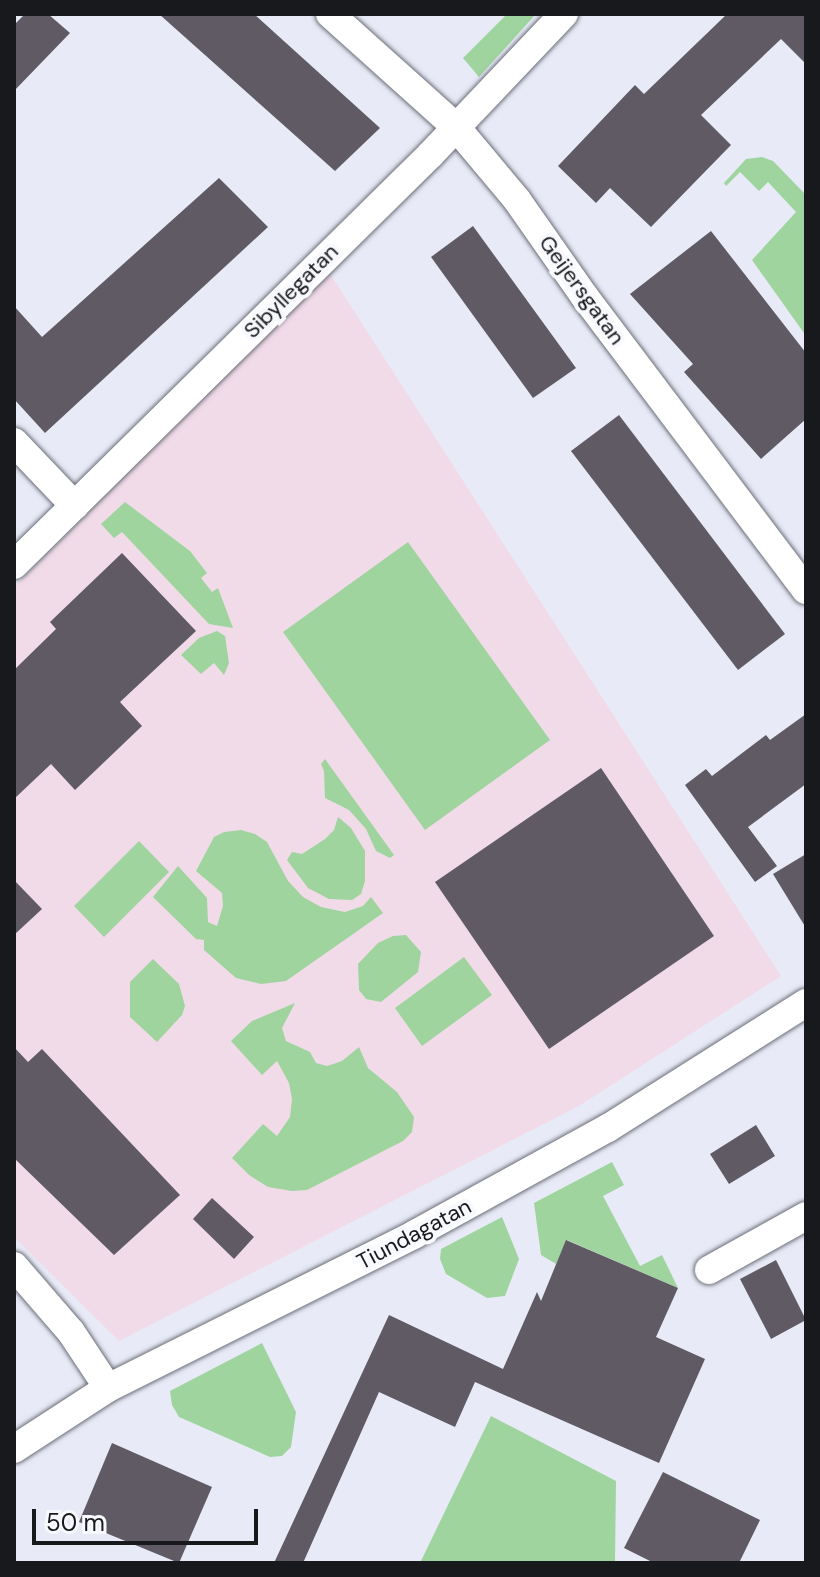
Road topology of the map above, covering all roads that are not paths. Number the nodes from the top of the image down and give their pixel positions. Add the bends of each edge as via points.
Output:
1 (330, 14) edge
2 (564, 14) edge
3 (456, 127) junction
4 (14, 442) edge
5 (75, 506) junction
6 (14, 565) edge
7 (806, 590) edge
8 (806, 1003) edge
9 (806, 1216) edge
10 (14, 1266) edge
11 (709, 1270) dead end
12 (108, 1388) junction
13 (14, 1449) edge

1 - 3 street, Geijersgatan
2 - 3 street, Sibyllegatan
3 - 5 street, Sibyllegatan
3 - 7 street, Geijersgatan via 517,200
4 - 5 street
5 - 6 street, Sibyllegatan
8 - 12 street, Tiundagatan via 595,1136 415,1234
9 - 11 street
10 - 12 street via 71,1332
12 - 13 street, Tiundagatan

